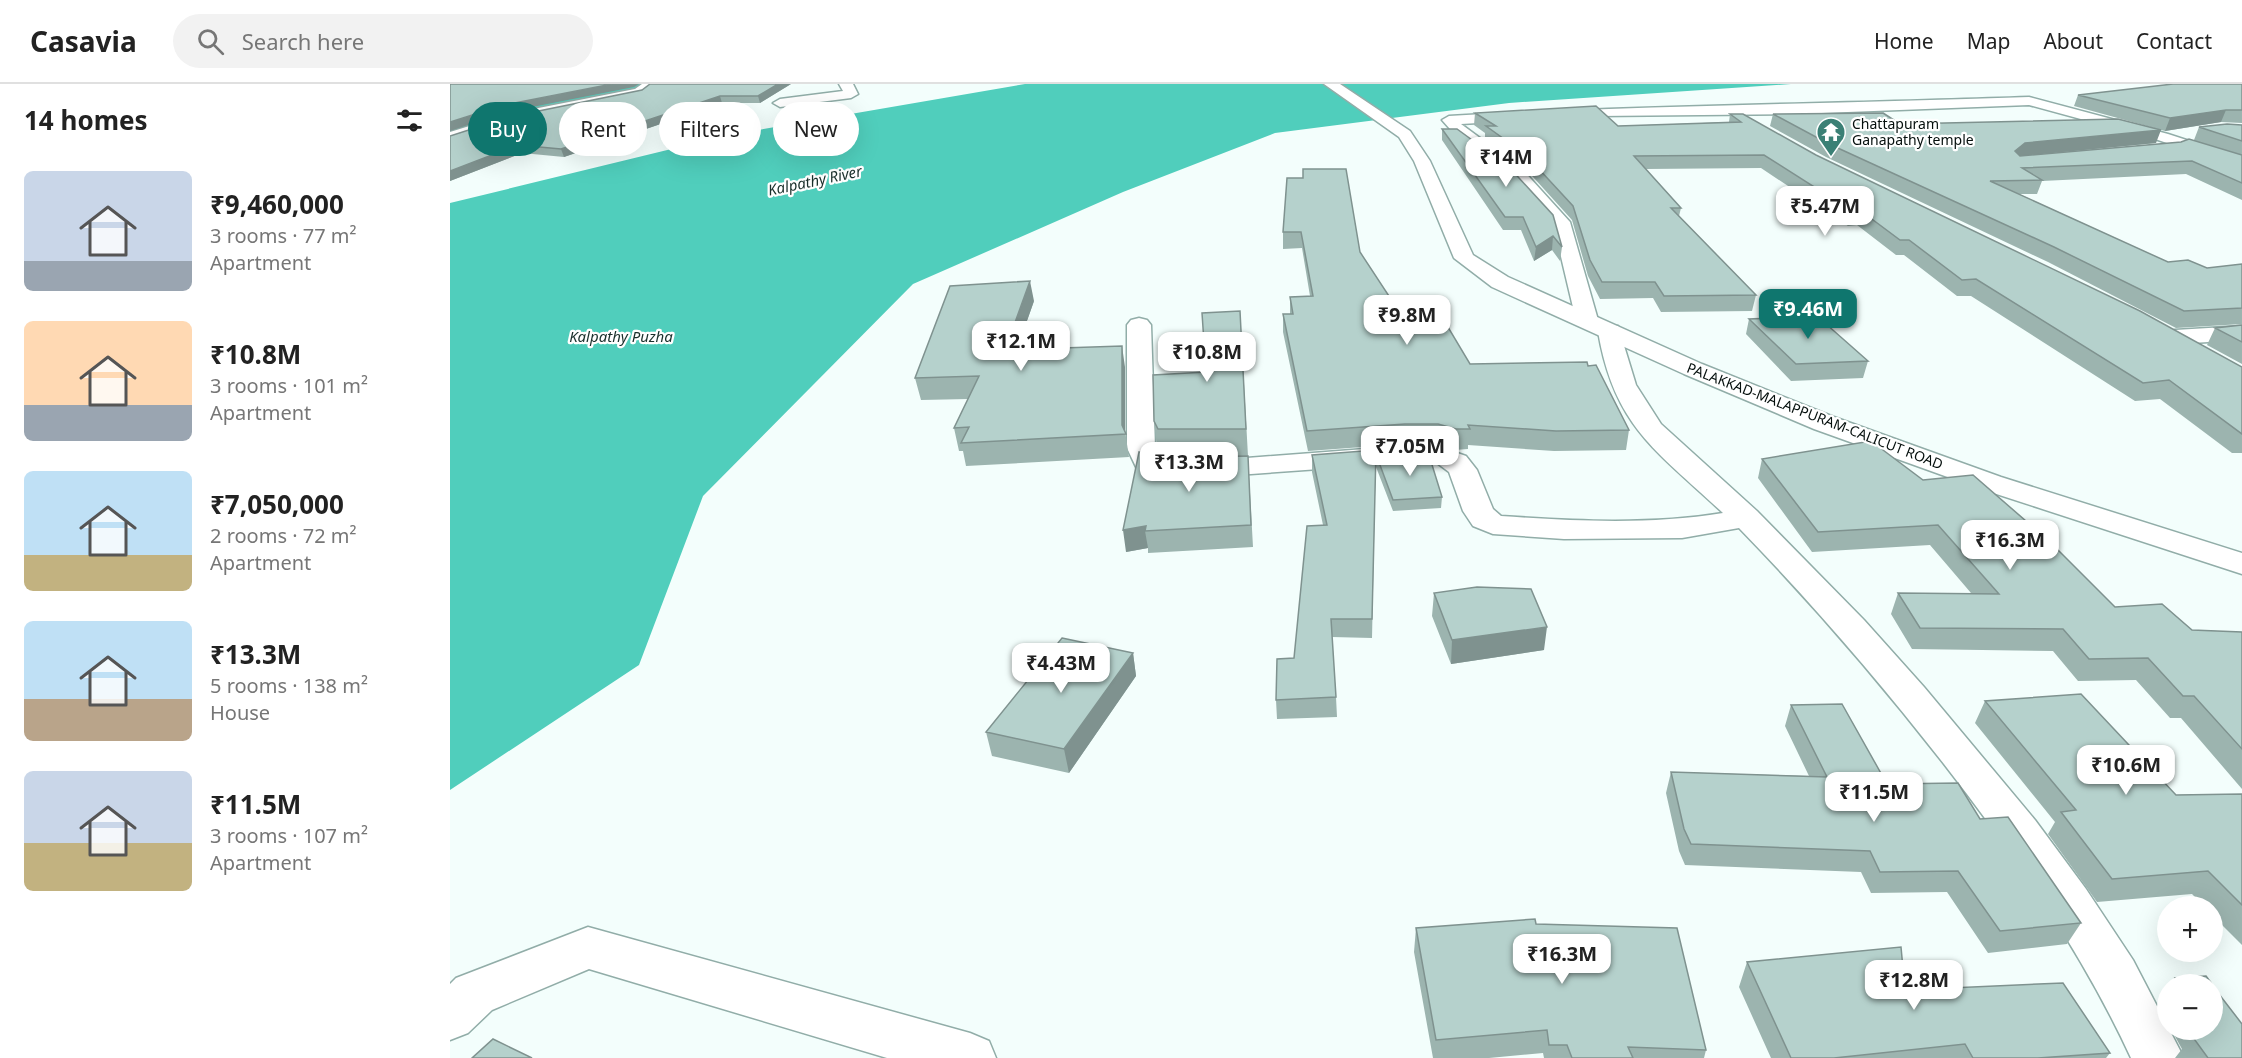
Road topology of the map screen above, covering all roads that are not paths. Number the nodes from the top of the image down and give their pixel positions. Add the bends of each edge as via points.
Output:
1 (620, 84) edge
2 (651, 84) edge
3 (846, 84) edge
4 (1331, 84) edge
5 (788, 102) edge
6 (1728, 112) junction
7 (1754, 125) edge
8 (450, 128) edge
9 (450, 137) edge
10 (2195, 139) junction
11 (2146, 151) edge
12 (2242, 163) edge
13 (1139, 325) dead end
14 (1598, 326) junction
15 (2242, 333) edge
16 (2204, 355) edge
17 (1746, 518) junction
18 (2242, 564) edge
19 (450, 1017) edge
20 (970, 1058) edge
21 (2157, 1058) edge

1 - 8 main road via 604,92 517,108
2 - 9 main road via 639,92 508,118
3 - 5 main road via 851,94
4 - 14 main road, PALAKKAD-MALAPPURAM-CALICUT ROAD via 1405,134 1422,161 1464,258 1500,282
6 - 7 main road
6 - 10 main road via 2029,101 2163,137
6 - 14 main road via 1597,112 1449,120 1462,135 1516,173 1563,226
10 - 11 main road
10 - 12 main road
13 - 17 main road via 1141,448 1147,463 1159,467 1443,456 1459,466 1479,513 1493,525 1564,530 1672,529
14 - 17 main road via 1626,393 1641,417 1683,463
14 - 18 main road, PALAKKAD-MALAPPURAM-CALICUT ROAD via 1857,435 1990,483
15 - 16 main road via 2165,332
17 - 21 main road via 1910,695 2053,877 2117,976
19 - 20 main road via 474,994 588,948

